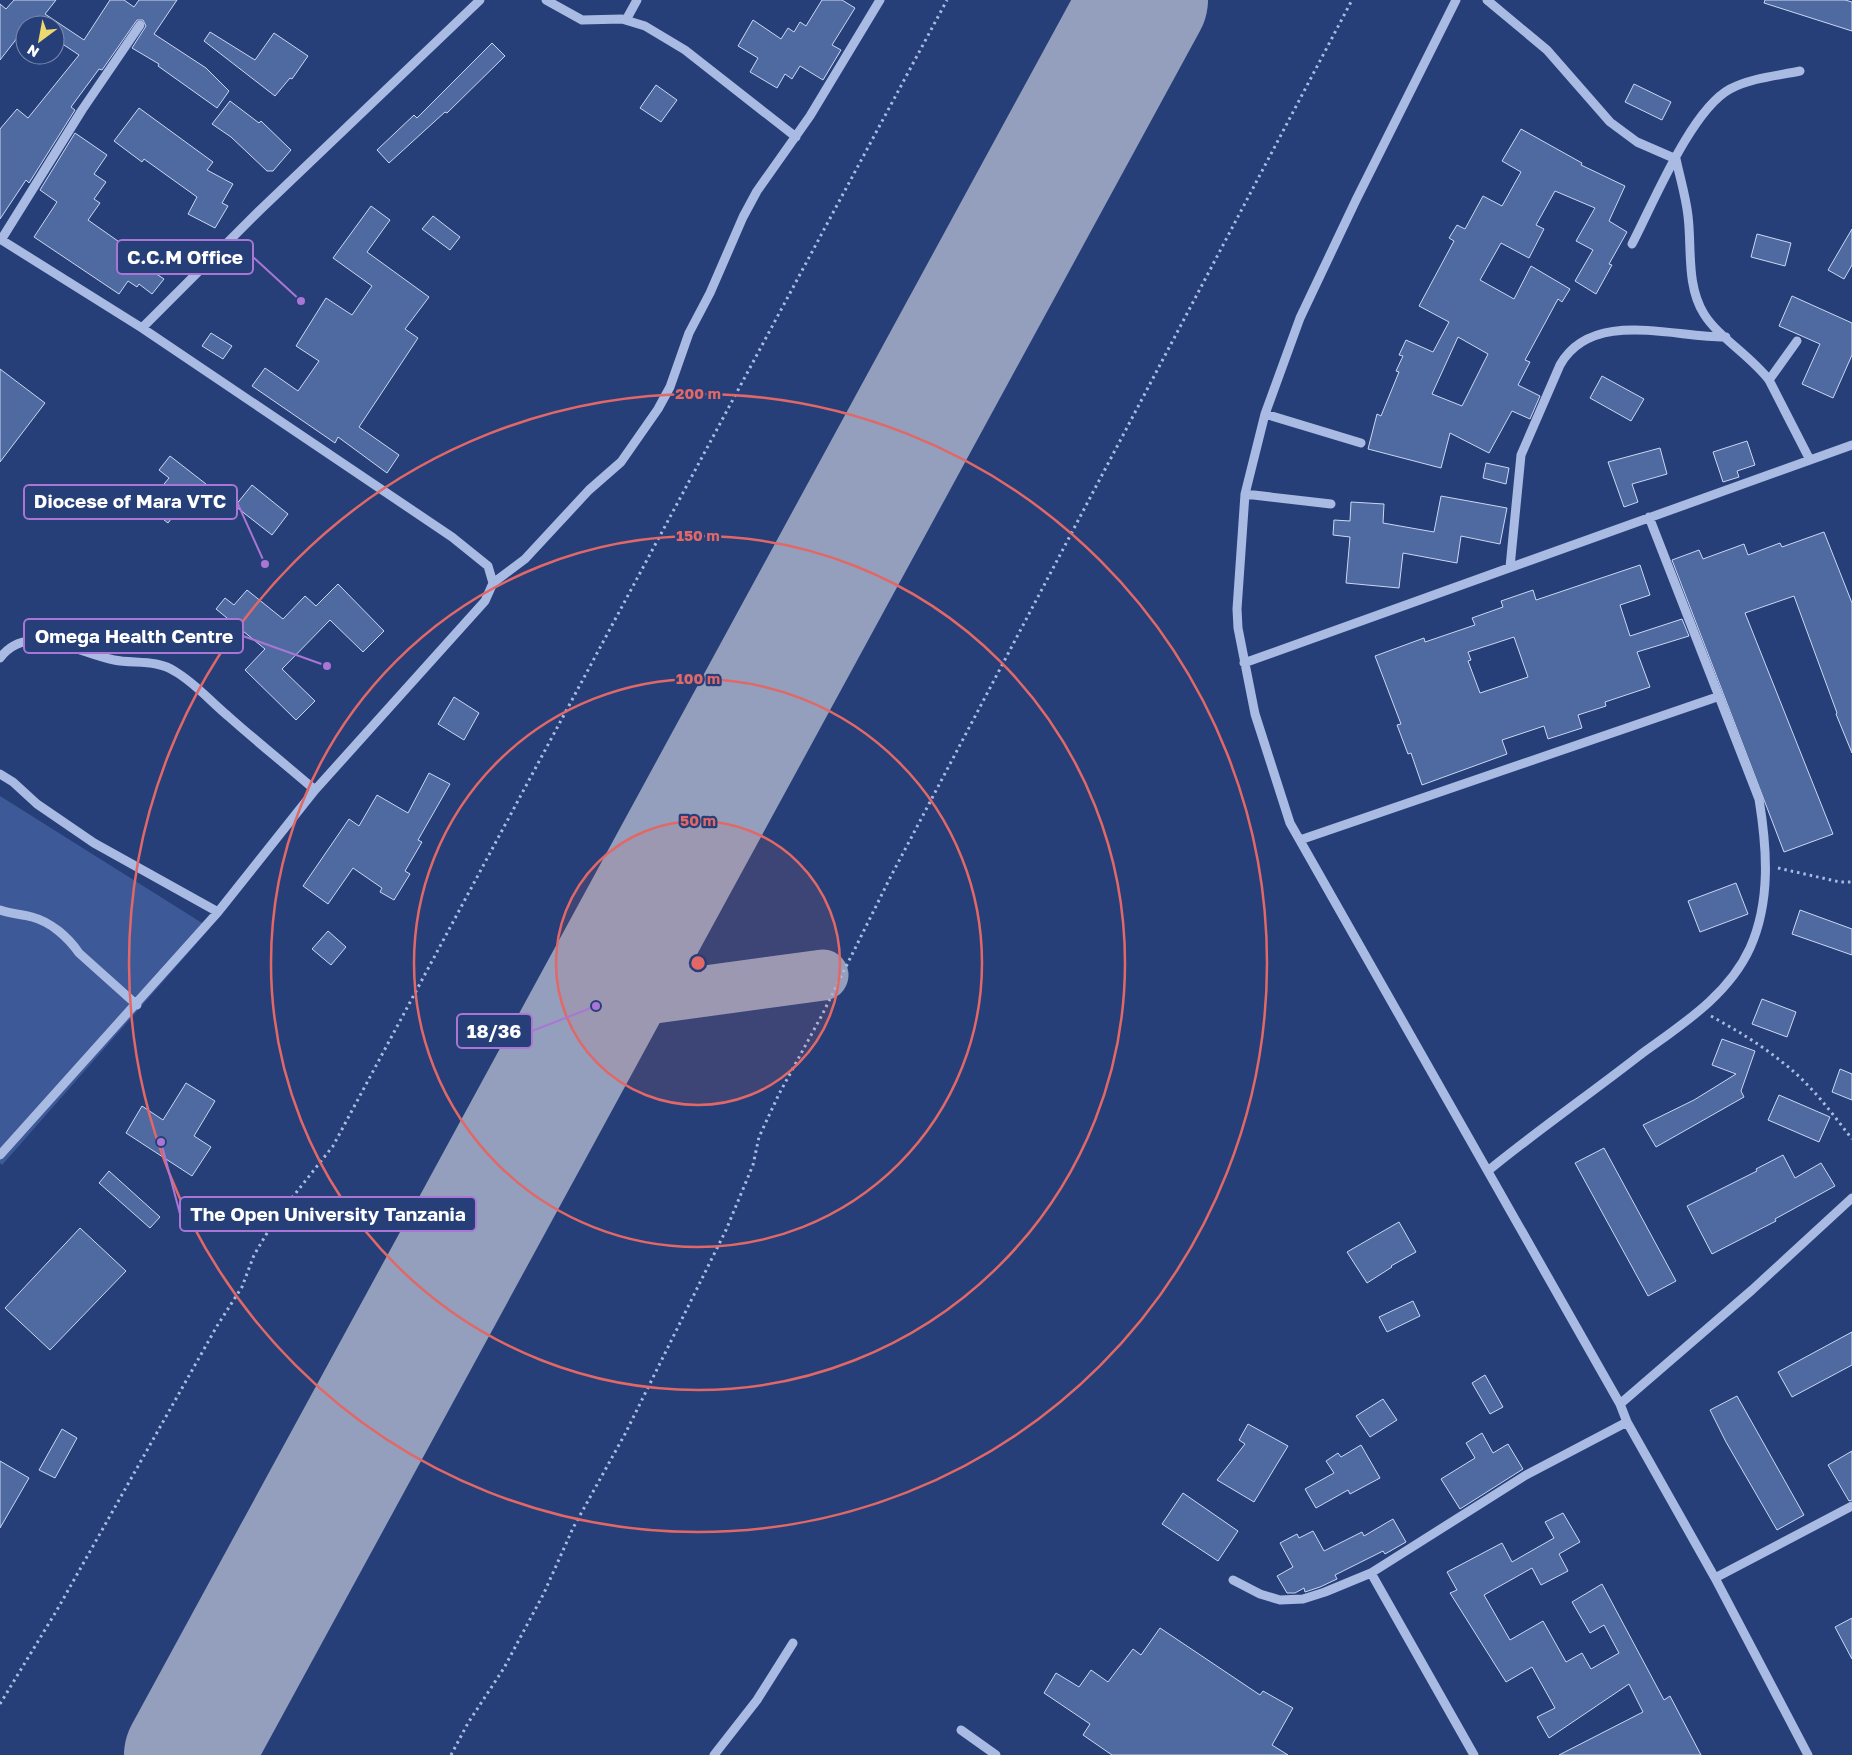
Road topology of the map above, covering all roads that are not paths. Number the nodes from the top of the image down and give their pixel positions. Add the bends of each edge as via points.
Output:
1 (480, 0) edge
2 (546, 0) edge
3 (636, 0) edge
4 (880, 0) edge
5 (1456, 0) edge
6 (1487, 0) edge
7 (626, 20) junction
8 (140, 24) dead end
9 (1800, 71) dead end
10 (796, 137) junction
11 (1676, 159) junction
12 (0, 239) edge
13 (1632, 244) dead end
14 (142, 328) junction
15 (1726, 337) junction
16 (1798, 341) dead end
17 (1769, 380) junction
18 (1265, 414) junction
19 (1361, 444) dead end
20 (1852, 444) edge
21 (1810, 460) junction
22 (1245, 494) junction
23 (1331, 504) dead end
24 (1649, 517) junction
25 (1510, 567) junction
26 (493, 583) junction
27 (0, 658) edge
28 (1244, 663) junction
29 (1718, 697) junction
30 (0, 774) edge
31 (315, 790) junction
32 (1300, 840) junction
33 (0, 910) edge
34 (218, 912) junction
35 (137, 1004) junction
36 (0, 1156) edge
37 (1489, 1170) junction
38 (1852, 1198) edge
39 (1620, 1404) junction
40 (1627, 1422) junction
41 (1852, 1506) edge
42 (1371, 1572) junction
43 (1715, 1578) junction
44 (1233, 1580) dead end
45 (793, 1643) dead end
46 (961, 1730) dead end
47 (714, 1755) edge
48 (996, 1755) edge
49 (1474, 1755) edge
50 (1808, 1755) edge

1 - 14 street
2 - 7 street via 582,20
3 - 7 street
4 - 10 street
5 - 18 street via 1300,318
6 - 11 street via 1547,50 1610,122 1637,142
7 - 10 street via 644,26 685,50
8 - 12 street
9 - 11 street via 1750,80 1724,92 1708,108
10 - 26 street via 757,191 743,217 710,293 688,333 670,387 648,424 621,462 588,490 524,559
11 - 13 street
11 - 15 street via 1688,217 1690,264 1697,296 1704,314
12 - 14 street
14 - 26 street via 452,537 488,566
15 - 17 street
15 - 25 street via 1703,338 1643,329 1624,330 1588,339 1568,353 1521,455
16 - 17 street
17 - 21 street
18 - 19 street
18 - 22 street
20 - 21 street
21 - 24 street
22 - 23 street
22 - 28 street via 1237,609
24 - 25 street
24 - 29 street
25 - 28 street
26 - 31 street via 485,600
27 - 31 street via 22,642 58,642 113,660 163,665 200,689 228,717
28 - 32 street via 1268,759 1290,823
29 - 32 street
29 - 37 street via 1759,799 1767,846 1763,904 1750,948 1732,977 1701,1010
30 - 34 street via 94,843
31 - 34 street
32 - 37 street
33 - 35 street via 32,917 57,930 78,953
34 - 35 street
35 - 36 street
37 - 39 street
38 - 39 street
39 - 40 street
40 - 42 street via 1526,1475
40 - 43 street
41 - 43 street
42 - 44 street via 1303,1599 1280,1600
42 - 49 street
43 - 50 street
45 - 47 street via 757,1700
46 - 48 street

